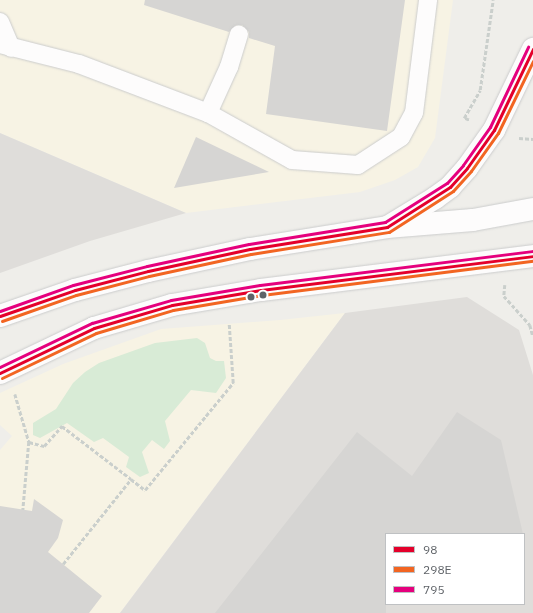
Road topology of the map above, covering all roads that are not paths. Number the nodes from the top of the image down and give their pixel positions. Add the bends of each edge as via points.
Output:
1 (428, 0) edge
2 (0, 22) edge
3 (239, 35) dead end
4 (5, 46) edge
5 (533, 49) edge
6 (208, 113) junction
7 (533, 208) edge
8 (387, 227) junction
9 (533, 256) edge
10 (0, 316) edge
11 (6, 380) edge

1 - 6 lane via 414,112 401,137 358,165 292,160
2 - 4 lane
3 - 6 lane via 229,67
4 - 6 lane via 79,64
5 - 8 street via 494,130 467,168 450,187
7 - 8 street via 473,220
8 - 10 street via 250,249 148,271 75,290
9 - 11 street via 261,290 172,305 94,328

